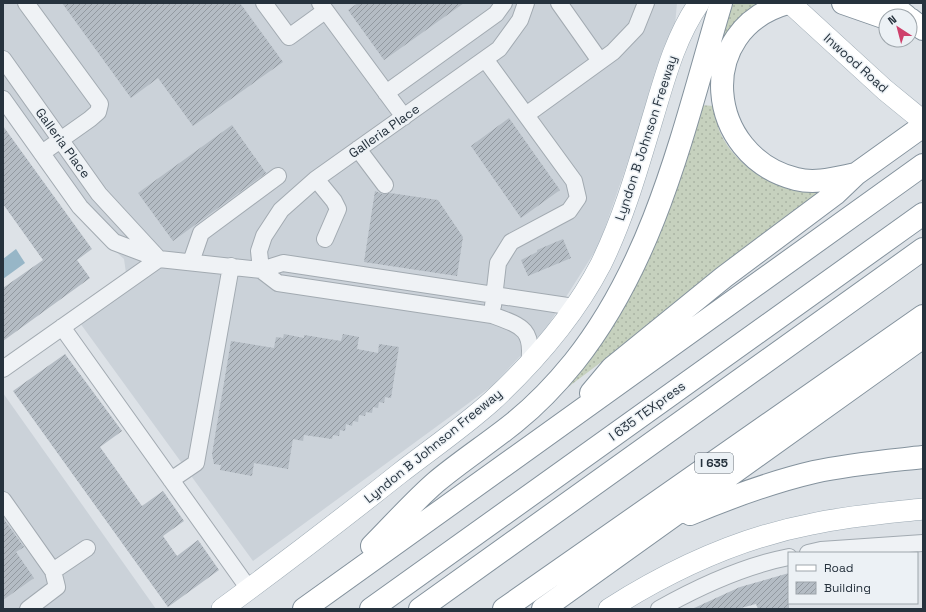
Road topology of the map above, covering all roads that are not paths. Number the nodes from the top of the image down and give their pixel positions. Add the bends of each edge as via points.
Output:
1 (26, 3) edge
2 (264, 3) edge
3 (504, 3) edge
4 (526, 3) edge
5 (559, 3) edge
6 (646, 3) edge
7 (700, 3) edge
8 (721, 3) edge
9 (789, 3) edge
10 (843, 3) edge
11 (323, 7) edge
12 (878, 15) edge
13 (3, 59) edge
14 (485, 59) junction
15 (600, 61) junction
16 (386, 93) junction
17 (3, 99) edge
18 (526, 115) junction
19 (404, 117) junction
20 (923, 121) edge
21 (923, 126) edge
22 (61, 140) junction
23 (358, 149) junction
24 (42, 153) junction
25 (923, 165) edge
26 (856, 174) junction
27 (278, 176) dead end
28 (316, 178) junction
29 (385, 185) dead end
30 (923, 214) edge
31 (326, 239) dead end
32 (923, 249) edge
33 (159, 259) junction
34 (191, 262) junction
35 (230, 266) junction
36 (261, 270) junction
37 (495, 296) junction
38 (574, 307) junction
39 (492, 315) junction
40 (923, 316) edge
41 (62, 327) junction
42 (923, 337) edge
43 (529, 364) junction
44 (3, 369) edge
45 (571, 417) junction
46 (923, 456) edge
47 (171, 480) junction
48 (3, 500) edge
49 (923, 509) edge
50 (663, 524) junction
51 (923, 544) edge
52 (86, 548) dead end
53 (815, 552) edge
54 (788, 557) edge
55 (53, 572) junction
56 (249, 589) junction
57 (328, 590) junction
58 (28, 609) edge
59 (222, 609) edge
60 (304, 609) edge
61 (371, 609) edge
62 (420, 609) edge
63 (504, 609) edge
64 (543, 609) edge
65 (609, 609) edge
66 (659, 609) edge

1 - 22 lane via 100,104 98,112
2 - 11 lane via 288,37
3 - 16 lane via 496,14
4 - 14 lane, Galleria Place via 520,20 503,44
5 - 15 lane
6 - 15 lane via 636,28 613,52
7 - 38 main road, Lyndon B Johnson Freeway via 679,39 668,65 629,200 600,266
8 - 57 highway via 694,99 655,218 619,295 597,330 573,362 523,415 435,482
9 - 20 main road, Inwood Road
9 - 26 highway via 767,10 755,18 743,29 731,48 721,80 721,95 729,125 745,150 768,168 782,174 810,181
10 - 12 highway
11 - 16 lane
13 - 22 lane, Galleria Place
14 - 18 lane
14 - 19 lane, Galleria Place
15 - 18 lane
16 - 19 lane
17 - 24 lane, Galleria Place
18 - 37 lane via 574,182 578,198 569,211 511,242 498,263
19 - 23 lane, Galleria Place
21 - 26 highway
22 - 24 lane
22 - 33 lane, Galleria Place via 99,194
23 - 28 lane, Galleria Place
23 - 29 lane
24 - 33 lane, Galleria Place via 80,207 114,242
25 - 45 highway
26 - 45 highway via 835,194 752,255 612,368
27 - 34 lane via 201,233
28 - 31 lane via 338,209
28 - 36 lane, Galleria Place via 272,220 259,251
30 - 61 highway, I 635 TEXpress
32 - 62 highway
33 - 34 lane, Galleria Place
33 - 41 lane
34 - 35 lane, Galleria Place
35 - 36 lane, Galleria Place
35 - 47 lane via 196,463
36 - 37 lane, Galleria Place via 283,263
36 - 39 lane via 278,283
37 - 38 lane, Galleria Place
37 - 39 lane
38 - 43 main road, Lyndon B Johnson Freeway
39 - 43 lane via 520,327 527,335 531,348
40 - 63 highway, I 635
41 - 44 lane
41 - 47 lane
42 - 50 highway
43 - 56 main road, Lyndon B Johnson Freeway via 490,402
45 - 57 highway
46 - 50 highway via 823,471 768,484
47 - 56 lane
48 - 55 lane
49 - 65 main road via 812,524 763,536 717,551 672,572
50 - 64 highway
51 - 53 lane
52 - 55 lane
54 - 66 lane via 761,563 725,576 688,592
55 - 58 lane via 57,587
56 - 59 main road, Lyndon B Johnson Freeway
57 - 60 highway

